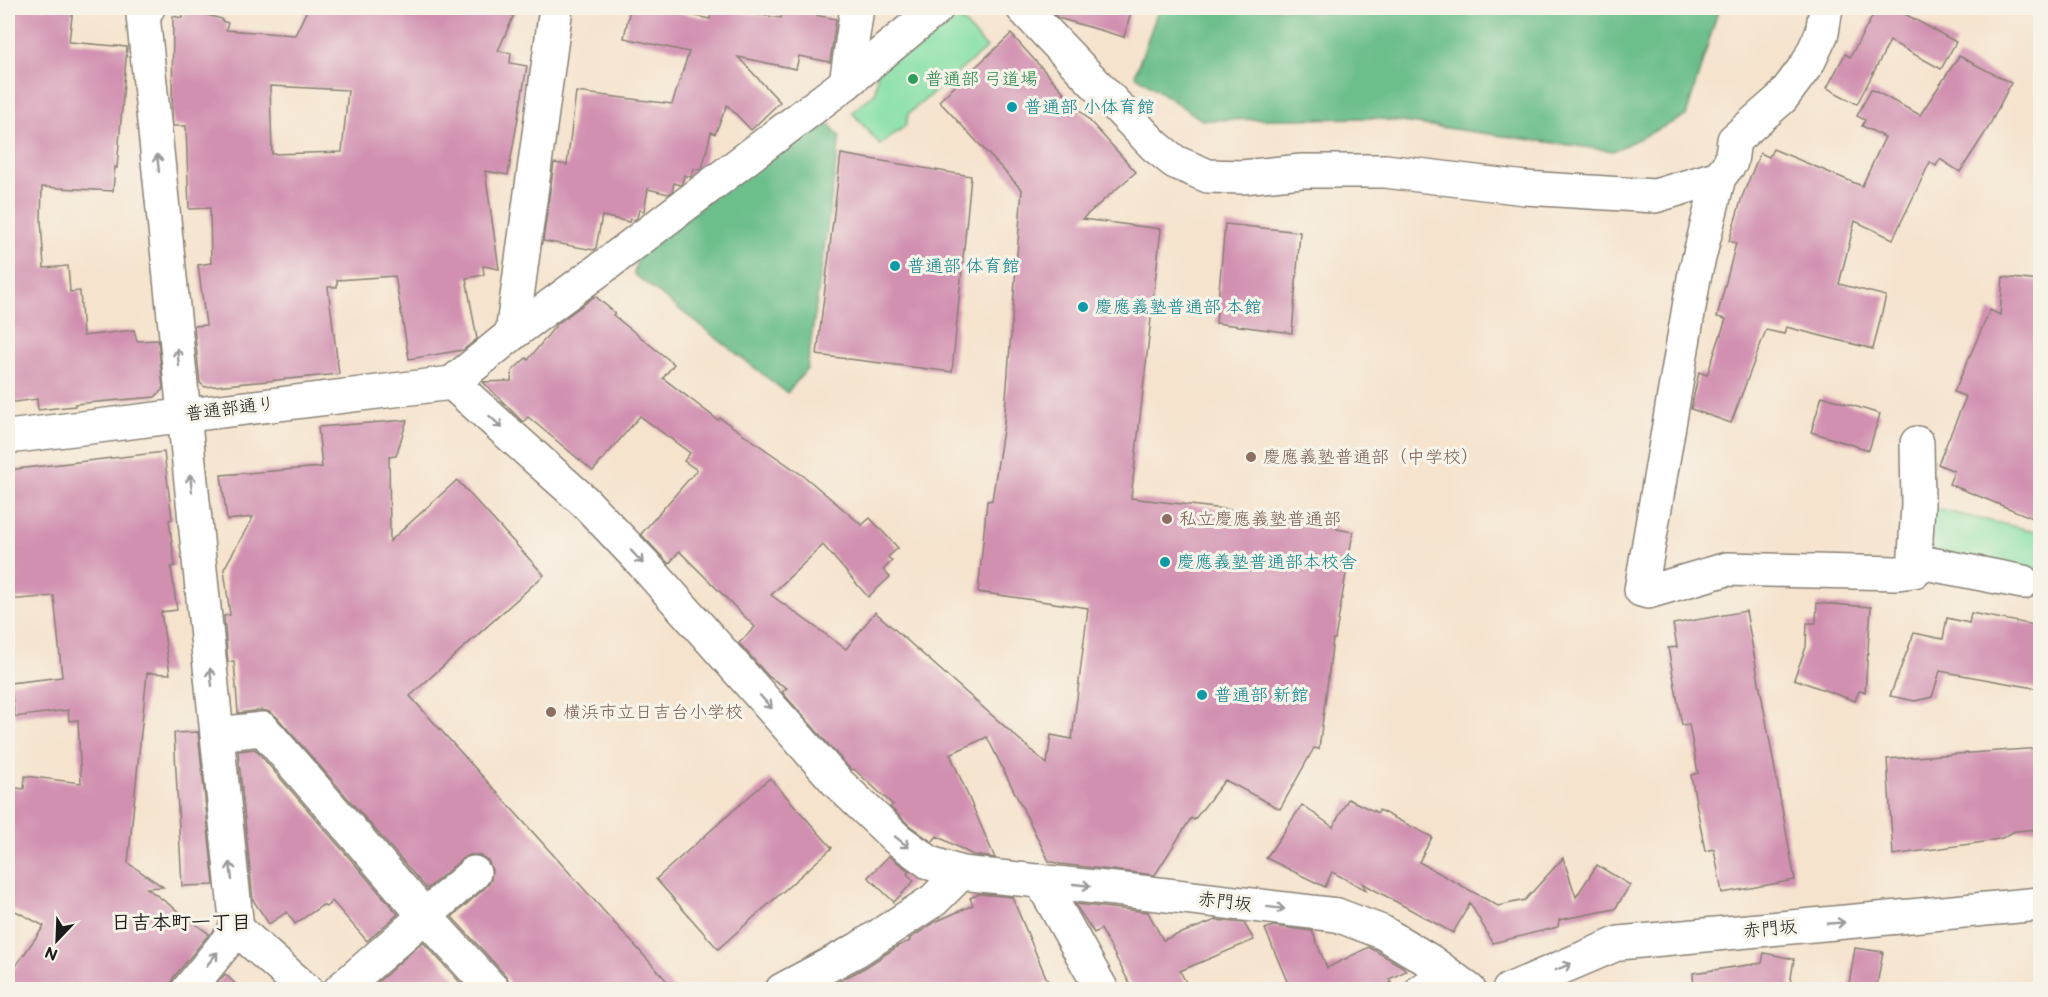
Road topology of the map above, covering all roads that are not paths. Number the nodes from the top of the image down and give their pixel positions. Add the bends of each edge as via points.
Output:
1 (556, 8) edge
2 (857, 8) edge
3 (937, 8) edge
4 (1023, 8) edge
5 (1826, 8) edge
6 (141, 10) edge
7 (846, 83) junction
8 (1719, 177) junction
9 (512, 334) junction
10 (452, 383) junction
11 (184, 415) junction
12 (8, 437) edge
13 (1917, 443) dead end
14 (1914, 561) junction
15 (2023, 582) dead end
16 (217, 734) junction
17 (474, 873) dead end
18 (962, 873) junction
19 (1041, 881) junction
20 (2040, 904) edge
21 (425, 916) junction
22 (237, 929) junction
23 (1447, 985) edge
24 (188, 990) edge
25 (306, 990) edge
26 (340, 990) edge
27 (493, 990) edge
28 (782, 990) edge
29 (1102, 990) edge
30 (1509, 990) edge

1 - 9 street
2 - 7 street
3 - 7 street
4 - 8 street via 1155,146 1175,162 1208,176 1385,171 1525,188 1655,196
5 - 8 street via 1822,33 1808,63 1782,98 1734,140 1731,162
11 -> 6 street
7 - 9 street
8 - 14 street via 1694,278 1641,590 1648,592 1727,569 1898,573 1914,571
9 - 10 street
10 - 11 street, 普通部通り
10 -> 18 street, 赤門坂 via 585,502 846,791 897,840 930,863
11 - 12 street, 普通部通り
16 -> 11 street
13 - 14 street
14 - 15 street
16 - 21 street via 263,729
22 -> 16 street
17 - 21 street
18 - 19 street, 赤門坂
18 - 28 street via 934,900 867,944
19 -> 23 street, 赤門坂 via 1336,915 1382,932 1430,961
19 - 29 street
30 -> 20 street, 赤門坂 via 1619,943
21 - 26 street
21 - 27 street
24 -> 22 street
22 - 25 street

